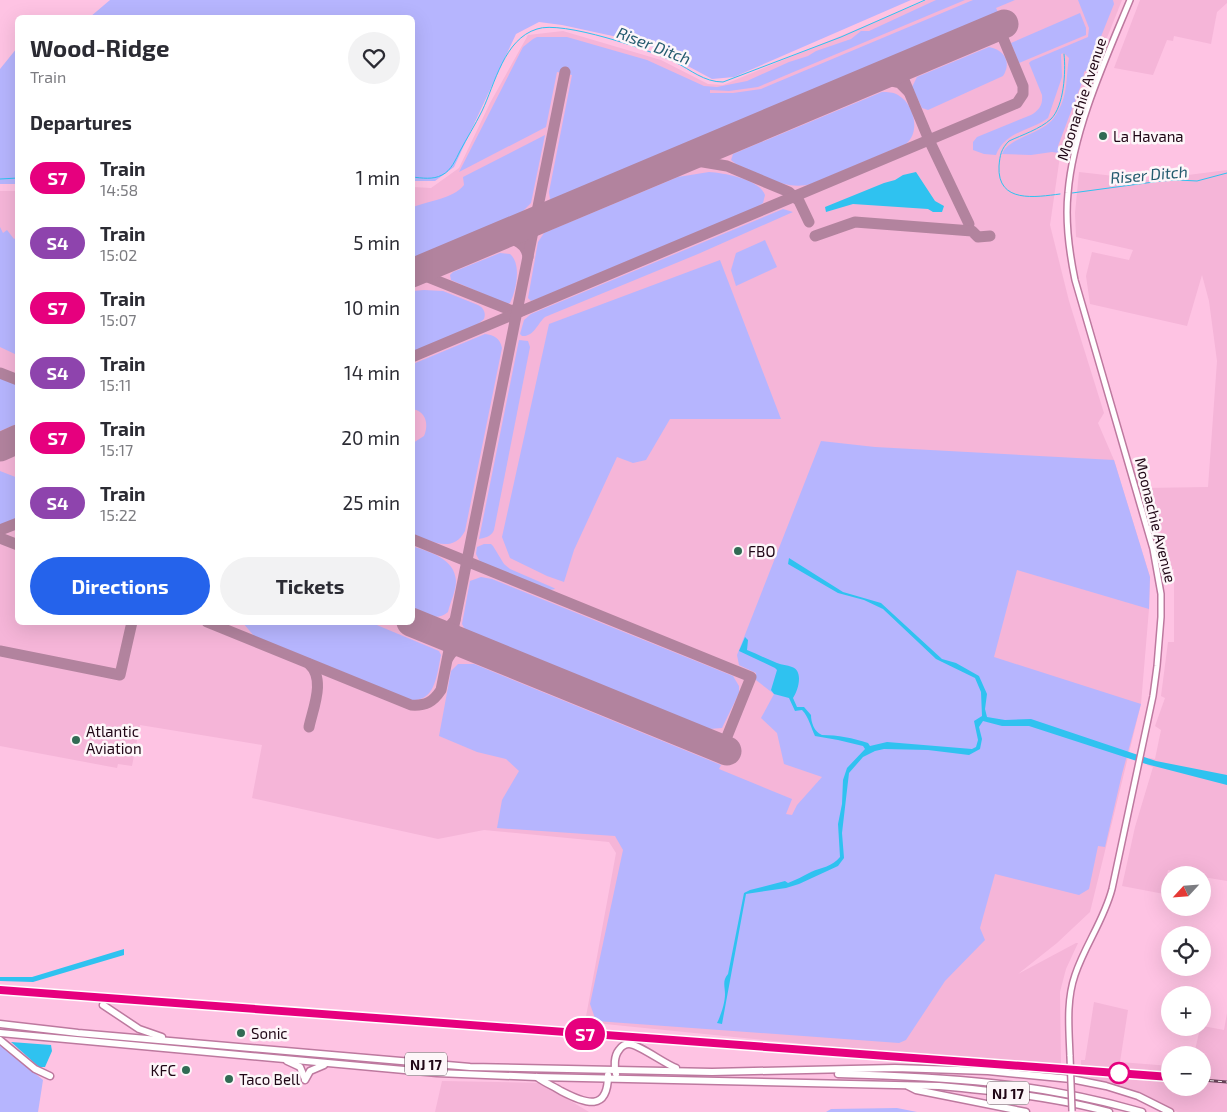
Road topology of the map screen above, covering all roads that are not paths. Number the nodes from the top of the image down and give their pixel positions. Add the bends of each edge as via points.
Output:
1 (1130, 0) edge
2 (103, 1005) dead end
3 (0, 1024) edge
4 (0, 1033) edge
5 (0, 1040) edge
6 (200, 1044) junction
7 (282, 1059) junction
8 (334, 1064) junction
9 (612, 1070) junction
10 (682, 1070) junction
11 (779, 1072) junction
12 (50, 1076) dead end
13 (537, 1077) junction
14 (608, 1078) junction
15 (618, 1078) junction
16 (1071, 1079) junction
17 (906, 1085) junction
18 (1072, 1111) edge
19 (1026, 1112) edge
20 (1110, 1112) edge
21 (1142, 1112) edge
22 (1170, 1112) edge

1 - 16 main road, Moonachie Avenue, bridge via 1077,141 1069,177 1068,245 1075,280 1159,575 1160,640 1153,696 1111,895 1077,968 1072,987 1069,1010
2 - 6 highway via 144,1032
3 - 6 highway, NJ 17
4 - 7 highway, NJ 17
5 - 12 highway via 37,1071
6 - 9 highway, NJ 17 via 452,1066
7 - 8 highway, NJ 17
7 - 8 highway via 300,1067 305,1080 314,1068
8 - 13 highway, NJ 17
9 - 10 highway, NJ 17
9 - 10 highway via 616,1054 628,1044
9 - 14 highway
9 - 15 highway
10 - 11 highway, NJ 17
11 - 16 highway via 921,1068
11 - 21 highway, NJ 17 via 1005,1083 1061,1092
13 - 14 highway, NJ 17
13 - 14 highway via 589,1104 603,1098 608,1090
14 - 15 highway, NJ 17
15 - 17 highway, NJ 17
16 - 18 main road, Moonachie Avenue, bridge
16 - 22 highway via 1131,1093
17 - 19 highway via 916,1090
17 - 20 highway, NJ 17 via 1005,1092

